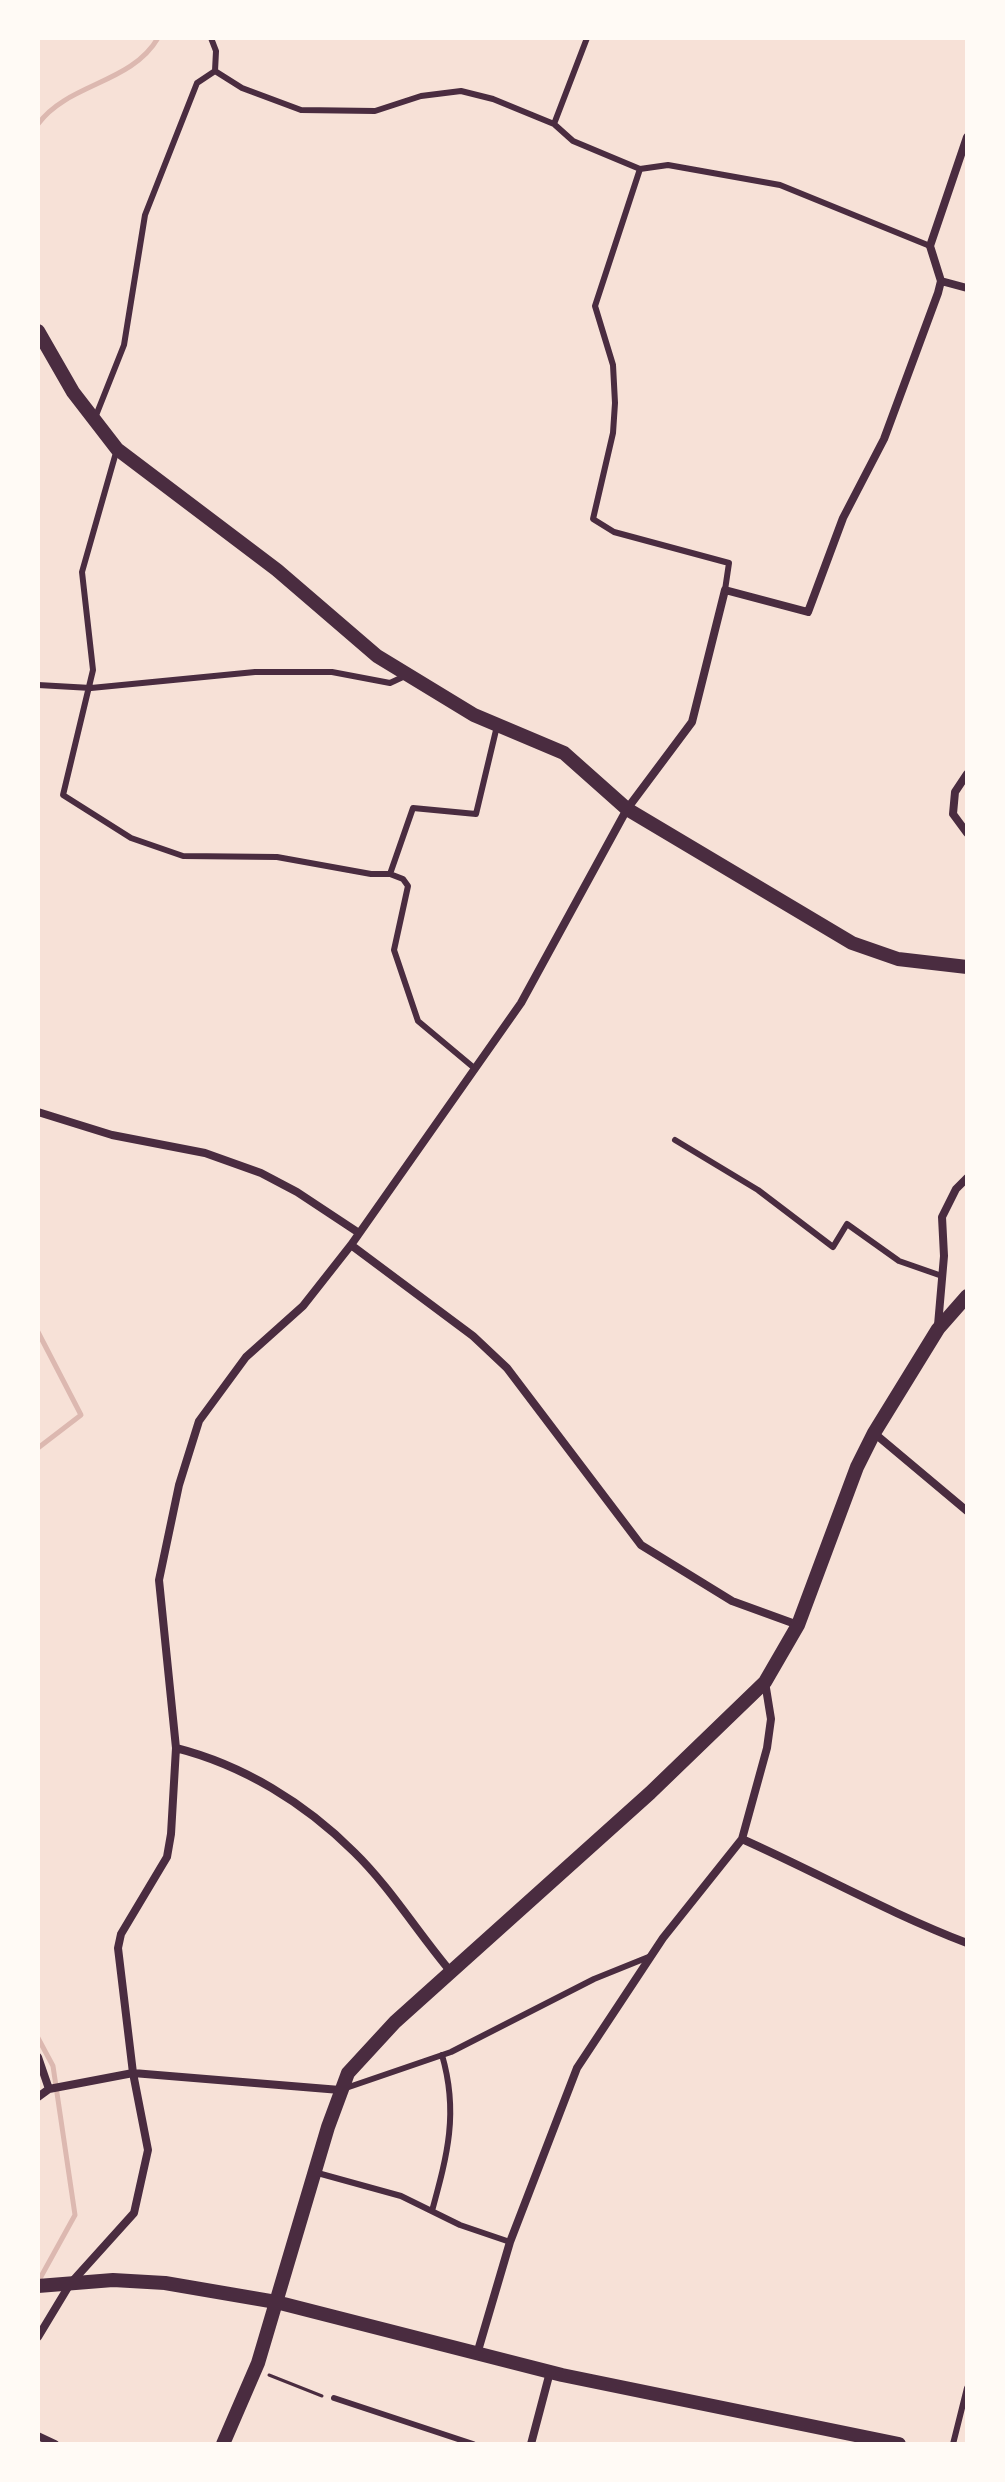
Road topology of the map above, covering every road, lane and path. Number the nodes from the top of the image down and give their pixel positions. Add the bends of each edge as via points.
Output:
1 (211, 38) edge
2 (587, 38) edge
3 (215, 71) junction
4 (554, 124) junction
5 (967, 137) edge
6 (640, 169) junction
7 (930, 246) junction
8 (941, 281) junction
9 (967, 288) edge
10 (38, 331) edge
11 (94, 422) junction
12 (117, 449) junction
13 (725, 590) junction
14 (408, 675) junction
15 (38, 685) edge
16 (91, 688) junction
17 (497, 726) junction
18 (967, 774) edge
19 (627, 809) junction
20 (967, 833) edge
21 (390, 874) junction
22 (967, 967) edge
23 (473, 1067) junction
24 (38, 1112) edge
25 (675, 1140) dead end
26 (967, 1178) edge
27 (359, 1233) junction
28 (351, 1245) junction
29 (942, 1276) junction
30 (967, 1296) edge
31 (938, 1329) junction
32 (874, 1433) junction
33 (967, 1511) edge
34 (798, 1625) junction
35 (765, 1682) junction
36 (176, 1748) junction
37 (742, 1839) junction
38 (967, 1943) edge
39 (651, 1956) junction
40 (451, 1972) junction
41 (442, 2055) junction
42 (38, 2057) edge
43 (133, 2073) junction
44 (50, 2089) junction
45 (340, 2090) junction
46 (38, 2097) edge
47 (314, 2172) junction
48 (432, 2211) junction
49 (510, 2242) junction
50 (69, 2284) junction
51 (38, 2286) edge
52 (276, 2302) junction
53 (38, 2337) edge
54 (477, 2354) junction
55 (255, 2370) junction
56 (550, 2372) junction
57 (967, 2388) edge
58 (334, 2398) joint
59 (38, 2436) edge
60 (55, 2444) edge
61 (223, 2444) edge
62 (473, 2444) edge
63 (531, 2444) edge
64 (899, 2444) edge
65 (953, 2444) edge

1 - 3 lane
2 - 4 lane
3 - 4 lane via 242,88 301,110 375,111 421,96 461,91
3 - 11 lane via 197,83 145,215 124,345
4 - 6 lane via 573,141
5 - 7 street
6 - 7 lane via 668,165 780,185
6 - 13 lane via 595,306 613,365 615,403 593,519 614,532 729,563
7 - 8 street
8 - 9 street
8 - 13 street via 884,439 843,518 808,612
10 - 11 street
11 - 12 street
12 - 14 street via 287,578 377,656
12 - 16 lane via 82,572
13 - 19 street via 692,722
14 - 16 lane via 390,683 332,672 255,672
14 - 17 street
15 - 16 lane
16 - 21 lane via 63,795 131,838 183,856 277,857
17 - 19 street via 564,753
17 - 21 lane via 476,814 413,808
18 - 20 street via 955,792 953,814
19 - 22 street via 852,943 898,959
19 - 23 street via 521,1003
21 - 23 lane via 408,886 394,950 418,1021
23 - 27 street
24 - 27 street via 112,1135 205,1153 261,1173
25 - 29 lane via 758,1190 833,1247 847,1224 899,1261
26 - 29 street via 942,1217
27 - 28 street
28 - 34 street via 473,1336 507,1368 641,1545 732,1601
28 - 36 street via 303,1306 246,1357 199,1421 159,1580
29 - 31 street
30 - 31 street
31 - 32 street
32 - 33 street
32 - 34 street
34 - 35 street
35 - 37 street via 769,1734
35 - 40 street
36 - 40 street via 233,1765 282,1794 354,1852
36 - 43 street via 167,1857 118,1948
37 - 38 street via 909,1921
37 - 39 street
39 - 41 lane
39 - 49 street via 577,2068
40 - 45 street via 361,2056
41 - 45 lane
41 - 48 lane via 451,2143
42 - 44 street
43 - 44 street
43 - 45 street
43 - 50 street via 148,2150 134,2213
44 - 46 street
45 - 47 street
47 - 48 lane via 401,2196
47 - 52 street
48 - 49 lane
49 - 54 street
50 - 51 street
50 - 52 street via 165,2283
50 - 53 street
52 - 54 street
52 - 55 street
54 - 56 street
55 - 58 path
55 - 61 street
56 - 63 street
56 - 64 street
57 - 65 lane
58 - 62 lane
59 - 60 street

